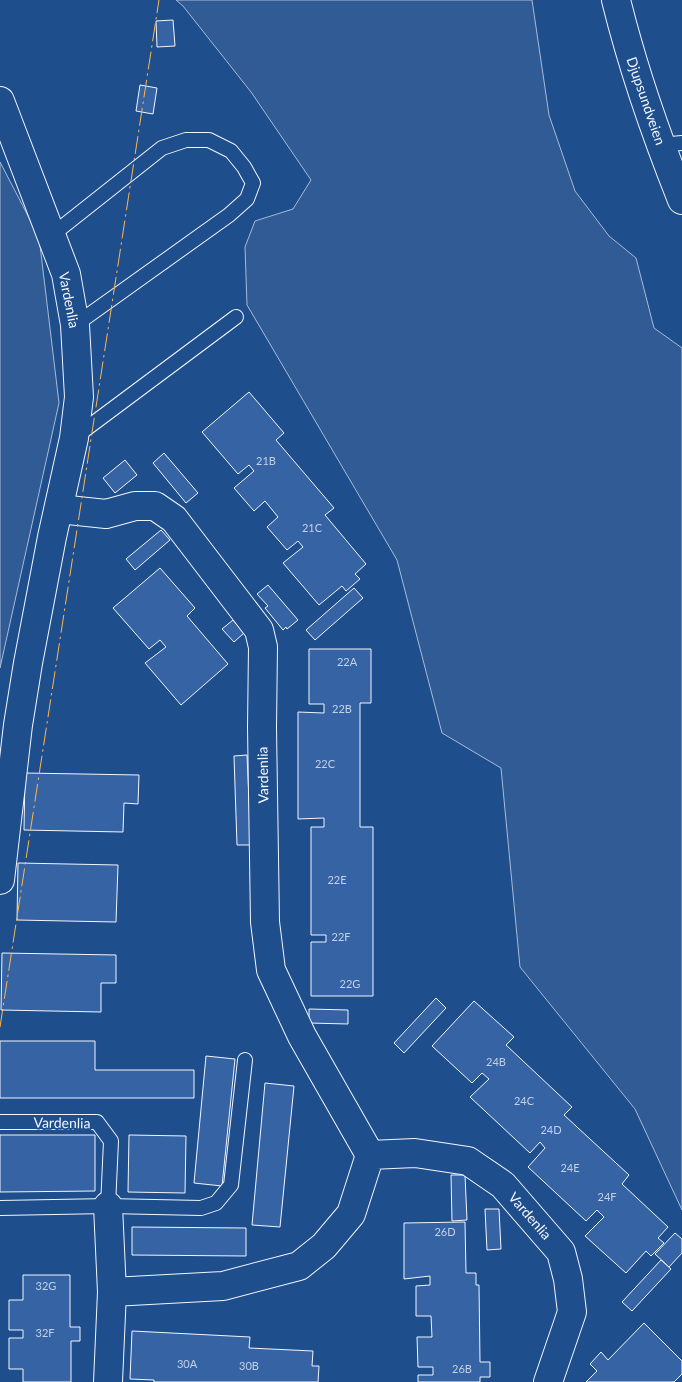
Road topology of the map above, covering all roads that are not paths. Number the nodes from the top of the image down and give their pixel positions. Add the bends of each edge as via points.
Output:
1 (616, 0) edge
2 (0, 101) edge
3 (671, 144) edge
4 (682, 200) edge
5 (52, 235) junction
6 (236, 317) dead end
7 (75, 324) junction
8 (74, 438) junction
9 (59, 509) junction
10 (0, 880) edge
11 (245, 1060) dead end
12 (0, 1122) edge
13 (370, 1155) junction
14 (108, 1206) junction
15 (0, 1208) edge
16 (112, 1292) junction
17 (108, 1382) edge
18 (548, 1382) edge

1 - 3 street, Djupsundveien via 630,52
2 - 5 street, Vardenlia
3 - 4 street, Djupsundveien
5 - 7 street, Vardenlia via 66,274
5 - 7 lane via 162,148 186,140 210,140 232,150 253,183 247,198 229,215
6 - 8 lane
7 - 8 street, Vardenlia via 79,397
8 - 9 street, Vardenlia
9 - 10 street, Vardenlia via 18,725
9 - 13 street, Vardenlia via 106,514 135,506 155,506 174,519 258,630 263,647 265,922 271,970 302,1036
11 - 14 lane via 231,1185 216,1203 201,1208
12 - 14 lane, Vardenlia via 97,1122 111,1141
13 - 16 street via 351,1214 324,1246 299,1266 223,1286
13 - 18 street, Vardenlia via 415,1153 468,1162 503,1185 561,1252 572,1312
14 - 15 lane
14 - 16 street, Vardenlia
16 - 17 street, Vardenlia

